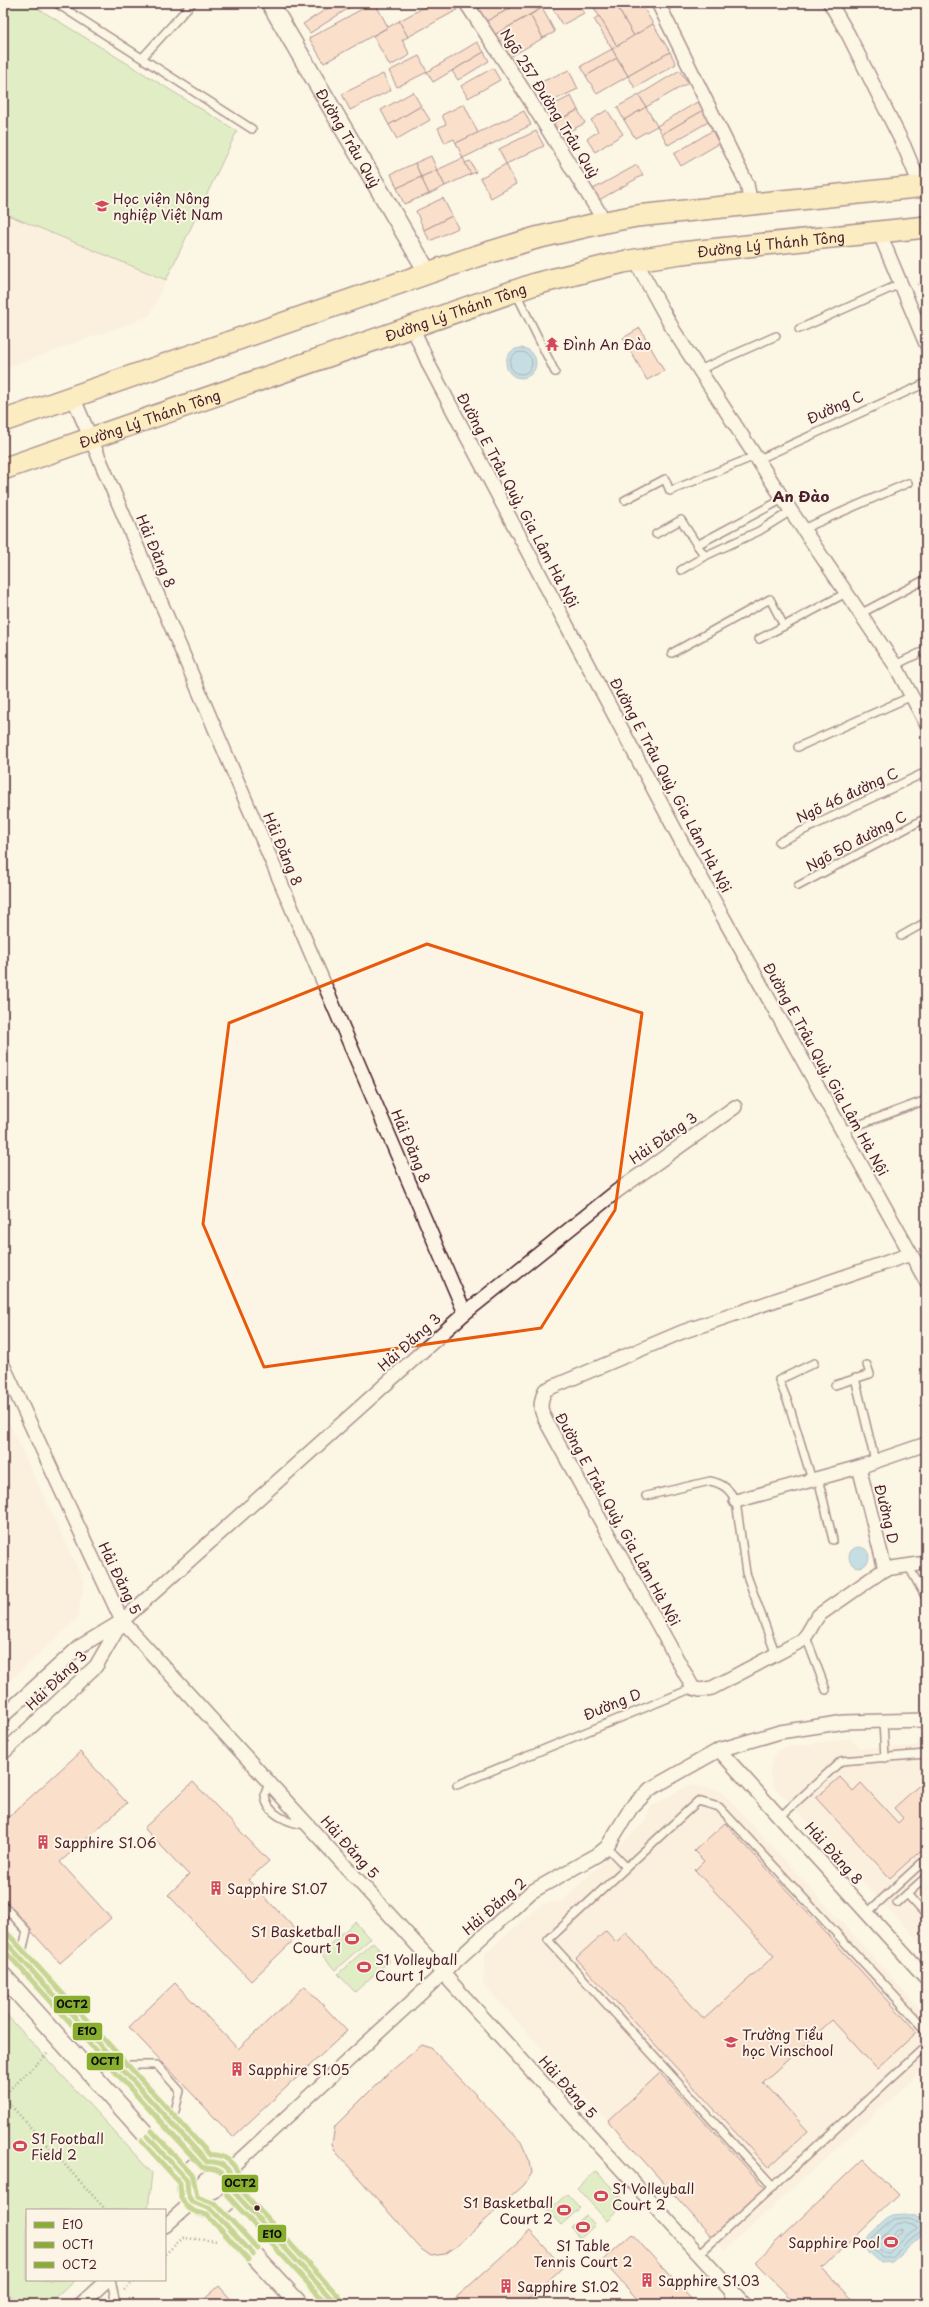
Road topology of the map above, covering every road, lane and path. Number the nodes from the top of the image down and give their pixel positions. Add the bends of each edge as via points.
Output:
1 (56, 3) edge
2 (192, 3) edge
3 (270, 3) edge
4 (466, 3) edge
5 (658, 3) edge
6 (830, 3) edge
7 (143, 57) junction
8 (252, 129) dead end
9 (924, 186) edge
10 (751, 204) junction
11 (605, 222) junction
12 (926, 228) edge
13 (879, 232) junction
14 (635, 260) junction
15 (428, 272) junction
16 (900, 284) junction
17 (515, 290) junction
18 (412, 326) junction
19 (799, 329) dead end
20 (776, 336) dead end
21 (926, 344) edge
22 (699, 370) junction
23 (555, 372) dead end
24 (926, 383) edge
25 (73, 397) junction
26 (3, 422) edge
27 (91, 439) junction
28 (756, 458) junction
29 (3, 470) edge
30 (908, 483) dead end
31 (783, 499) junction
32 (625, 500) dead end
33 (791, 511) junction
34 (803, 529) junction
35 (656, 534) dead end
36 (697, 545) junction
37 (705, 556) junction
38 (681, 570) dead end
39 (926, 579) edge
40 (846, 593) junction
41 (860, 614) junction
42 (784, 626) junction
43 (759, 640) dead end
44 (926, 650) edge
45 (672, 653) dead end
46 (895, 665) junction
47 (918, 700) edge
48 (926, 723) edge
49 (798, 747) dead end
50 (926, 772) edge
51 (926, 818) edge
52 (779, 842) dead end
53 (798, 886) dead end
54 (926, 922) edge
55 (901, 936) dead end
56 (926, 1100) edge
57 (734, 1107) dead end
58 (842, 1131) junction
59 (911, 1254) junction
60 (926, 1281) edge
61 (465, 1313) junction
62 (814, 1363) dead end
63 (3, 1365) edge
64 (867, 1365) dead end
65 (855, 1378) junction
66 (835, 1385) dead end
67 (926, 1444) edge
68 (875, 1461) junction
69 (859, 1467) junction
70 (815, 1479) junction
71 (646, 1496) dead end
72 (736, 1501) junction
73 (833, 1540) dead end
74 (926, 1563) edge
75 (909, 1567) junction
76 (885, 1569) junction
77 (926, 1598) edge
78 (122, 1621) junction
79 (806, 1637) junction
80 (776, 1655) junction
81 (693, 1688) junction
82 (826, 1690) dead end
83 (3, 1716) edge
84 (926, 1720) edge
85 (883, 1721) junction
86 (719, 1750) junction
87 (3, 1753) edge
88 (926, 1754) edge
89 (885, 1758) junction
90 (457, 1785) dead end
91 (780, 1817) junction
92 (607, 1847) junction
93 (926, 1859) edge
94 (626, 1867) junction
95 (926, 1877) edge
96 (907, 1894) junction
97 (897, 1903) dead end
98 (3, 1905) edge
99 (867, 1913) junction
100 (926, 1915) edge
101 (3, 1939) edge
102 (21, 1959) junction
103 (444, 1973) junction
104 (3, 1976) edge
105 (926, 1978) edge
106 (926, 2030) edge
107 (926, 2046) edge
108 (49, 2052) dead end
109 (118, 2065) junction
110 (3, 2097) edge
111 (172, 2124) junction
112 (206, 2162) junction
113 (229, 2170) junction
114 (186, 2180) junction
115 (773, 2187) junction
116 (234, 2191) junction
117 (192, 2202) junction
118 (105, 2209) edge
119 (211, 2209) junction
120 (166, 2225) edge
121 (223, 2246) dead end
122 (166, 2253) edge
123 (698, 2255) junction
124 (106, 2281) edge
125 (111, 2281) edge
126 (729, 2288) junction
127 (81, 2304) edge
128 (116, 2304) edge
129 (299, 2304) edge
130 (336, 2304) edge
131 (731, 2304) edge
132 (744, 2304) edge

1 - 7 lane
2 - 7 lane
3 - 15 street, Đường Trâu Quỳ
4 - 11 street, Ngõ 257 Đường Trâu Quỳ
5 - 10 street via 747,184
6 - 9 street
7 - 8 lane
9 - 10 main road
10 - 11 main road
11 - 15 main road via 515,244
12 - 13 main road, Đường Lý Thánh Tông
13 - 14 main road, Đường Lý Thánh Tông
13 - 16 street
14 - 17 main road, Đường Lý Thánh Tông
14 - 22 street
15 - 25 main road
16 - 19 lane
16 - 21 street
17 - 18 main road, Đường Lý Thánh Tông
17 - 23 lane
18 - 27 main road, Đường Lý Thánh Tông
18 - 58 street, Đường E Trâu Quỳ, Gia Lâm Hà Nội via 426,359 689,856
20 - 22 lane
22 - 28 street
24 - 28 lane, Đường C
25 - 26 main road
25 - 27 street, Hải Đăng 8
27 - 29 main road, Đường Lý Thánh Tông
27 - 61 street, Hải Đăng 8
28 - 31 street
28 - 32 lane, Đường C via 670,491 665,479
30 - 34 lane
31 - 33 street
31 - 36 lane
33 - 34 street
33 - 37 lane via 759,531
34 - 40 street
35 - 36 lane via 681,520
36 - 37 lane
37 - 38 lane
39 - 41 lane
40 - 41 street
40 - 42 lane
41 - 46 street
42 - 43 lane
42 - 45 lane via 770,599
44 - 46 lane
46 - 47 street
47 - 48 street
47 - 49 lane
50 - 52 lane, Ngõ 46 đường C
51 - 53 lane, Ngõ 50 đường C
54 - 55 lane
56 - 58 lane
57 - 61 street, Hải Đăng 3 via 617,1191
58 - 59 street, Đường E Trâu Quỳ, Gia Lâm Hà Nội
59 - 60 street, Đường E Trâu Quỳ, Gia Lâm Hà Nội
59 - 81 street, Đường E Trâu Quỳ, Gia Lâm Hà Nội via 682,1332 545,1390 540,1402 542,1413
61 - 78 street, Hải Đăng 3
62 - 70 lane via 779,1380
63 - 78 street, Hải Đăng 5
64 - 65 lane via 870,1374
65 - 66 lane
65 - 68 lane
67 - 68 street
68 - 69 street
69 - 70 street
69 - 76 street, Đường D
70 - 72 street
70 - 73 lane
71 - 72 lane via 710,1481 721,1483 730,1490
72 - 80 lane via 746,1573
74 - 75 street
75 - 76 street
75 - 77 lane
76 - 79 street via 819,1615 811,1623
78 - 83 street, Hải Đăng 3 via 78,1647
78 - 87 street, Hải Đăng 3 via 96,1666
78 - 103 street, Hải Đăng 5
79 - 80 street, Đường D
79 - 82 lane
80 - 81 street, Đường D via 707,1690
81 - 90 lane, Đường D
84 - 85 street, Hải Đăng 2
85 - 86 street, Hải Đăng 2 via 809,1726
85 - 89 lane
86 - 91 street, Hải Đăng 8
86 - 92 street, Hải Đăng 2 via 642,1795
88 - 89 lane
89 - 91 lane via 841,1762
91 - 99 street, Hải Đăng 8
92 - 94 lane
92 - 103 street, Hải Đăng 2 via 531,1892
93 - 99 lane
94 - 106 lane via 698,1801 719,1808
94 - 115 lane via 548,1940
95 - 96 lane
96 - 97 lane
96 - 100 lane
98 - 102 lane via 27,1931
99 - 105 street, Hải Đăng 8
101 - 102 street
102 - 109 street
103 - 113 street, Hải Đăng 2
103 - 123 street, Hải Đăng 5
104 - 114 street
107 - 115 lane
108 - 110 path
109 - 111 street
109 - 111 lane via 157,2065 180,2091
110 - 118 path
111 - 112 street
112 - 113 street via 217,2162
112 - 114 street via 194,2166
113 - 116 street via 234,2179
114 - 117 street via 188,2195
115 - 123 lane
116 - 119 street via 228,2202
116 - 130 street
117 - 119 street
117 - 120 street
119 - 129 street
121 - 122 path via 219,2241 182,2238
123 - 126 street, Hải Đăng 5
124 - 127 street
125 - 128 lane
126 - 131 lane via 728,2299
126 - 132 street, Hải Đăng 5

